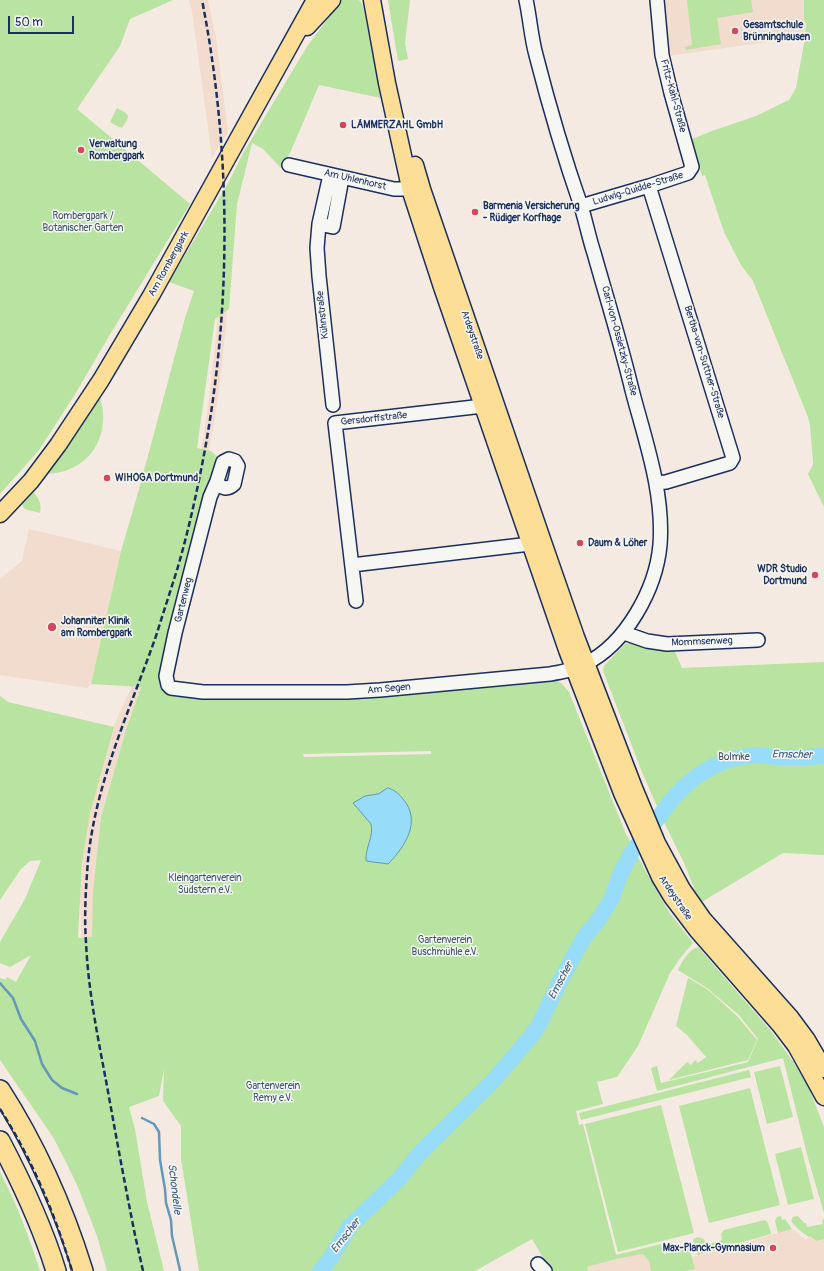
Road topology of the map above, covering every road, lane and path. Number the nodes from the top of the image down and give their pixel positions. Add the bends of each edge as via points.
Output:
1 (315, 0) edge
2 (332, 0) edge
3 (526, 0) edge
4 (657, 0) edge
5 (374, 2) edge
6 (292, 42) junction
7 (289, 165) dead end
8 (692, 167) joint
9 (336, 176) junction
10 (649, 186) junction
11 (416, 187) junction
12 (581, 206) junction
13 (333, 406) dead end
14 (483, 406) junction
15 (217, 481) dead end
16 (656, 483) junction
17 (0, 514) edge
18 (530, 544) junction
19 (352, 565) junction
20 (356, 601) dead end
21 (624, 633) junction
22 (758, 640) dead end
23 (580, 666) junction
24 (203, 692) joint
25 (653, 849) junction
26 (824, 1069) edge
27 (0, 1090) edge
28 (824, 1098) edge
29 (0, 1141) edge
30 (56, 1271) edge
31 (83, 1271) edge

1 - 6 main road, Am Rombergpark
2 - 6 main road
3 - 12 street, Carl-von-Ossietzky-Straße via 536,54
4 - 8 street, Fritz-Kahl-Straße via 662,55
5 - 11 main road, Ardeystraße via 388,90
6 - 17 main road, Am Rombergpark via 152,294 101,380 54,451
7 - 9 street, Am Uhlenhorst
8 - 10 street, Ludwig-Quidde-Straße via 688,173
9 - 11 street, Am Uhlenhorst via 394,189
9 - 13 street, Kühnstraße via 332,226 319,224 317,248
10 - 12 street, Ludwig-Quidde-Straße
10 - 16 street, Bertha-von-Suttner-Straße via 734,458 730,463
11 - 14 main road, Ardeystraße via 442,287
11 - 23 main road, Ardeystraße via 538,528
12 - 16 street, Carl-von-Ossietzky-Straße via 617,331
14 - 18 main road, Ardeystraße
14 - 19 street, Gersdorffstraße via 335,423
15 - 24 street, Gartenweg via 210,497 166,676 171,688
16 - 21 street, Carl-von-Ossietzky-Straße via 660,546 656,565 643,603
18 - 19 street
18 - 23 main road, Ardeystraße
19 - 20 street, Gersdorffstraße
21 - 22 street, Mommsenweg via 647,641 667,644
21 - 23 street, Carl-von-Ossietzky-Straße via 608,648
23 - 24 street, Am Segen via 550,674 380,690 305,693
23 - 25 main road, Ardeystraße via 622,793 639,818
25 - 26 main road, Ardeystraße via 703,919 790,1017
25 - 28 main road, Ardeystraße via 660,877 684,913 796,1046
27 - 31 highway via 52,1185
29 - 30 highway via 36,1215

